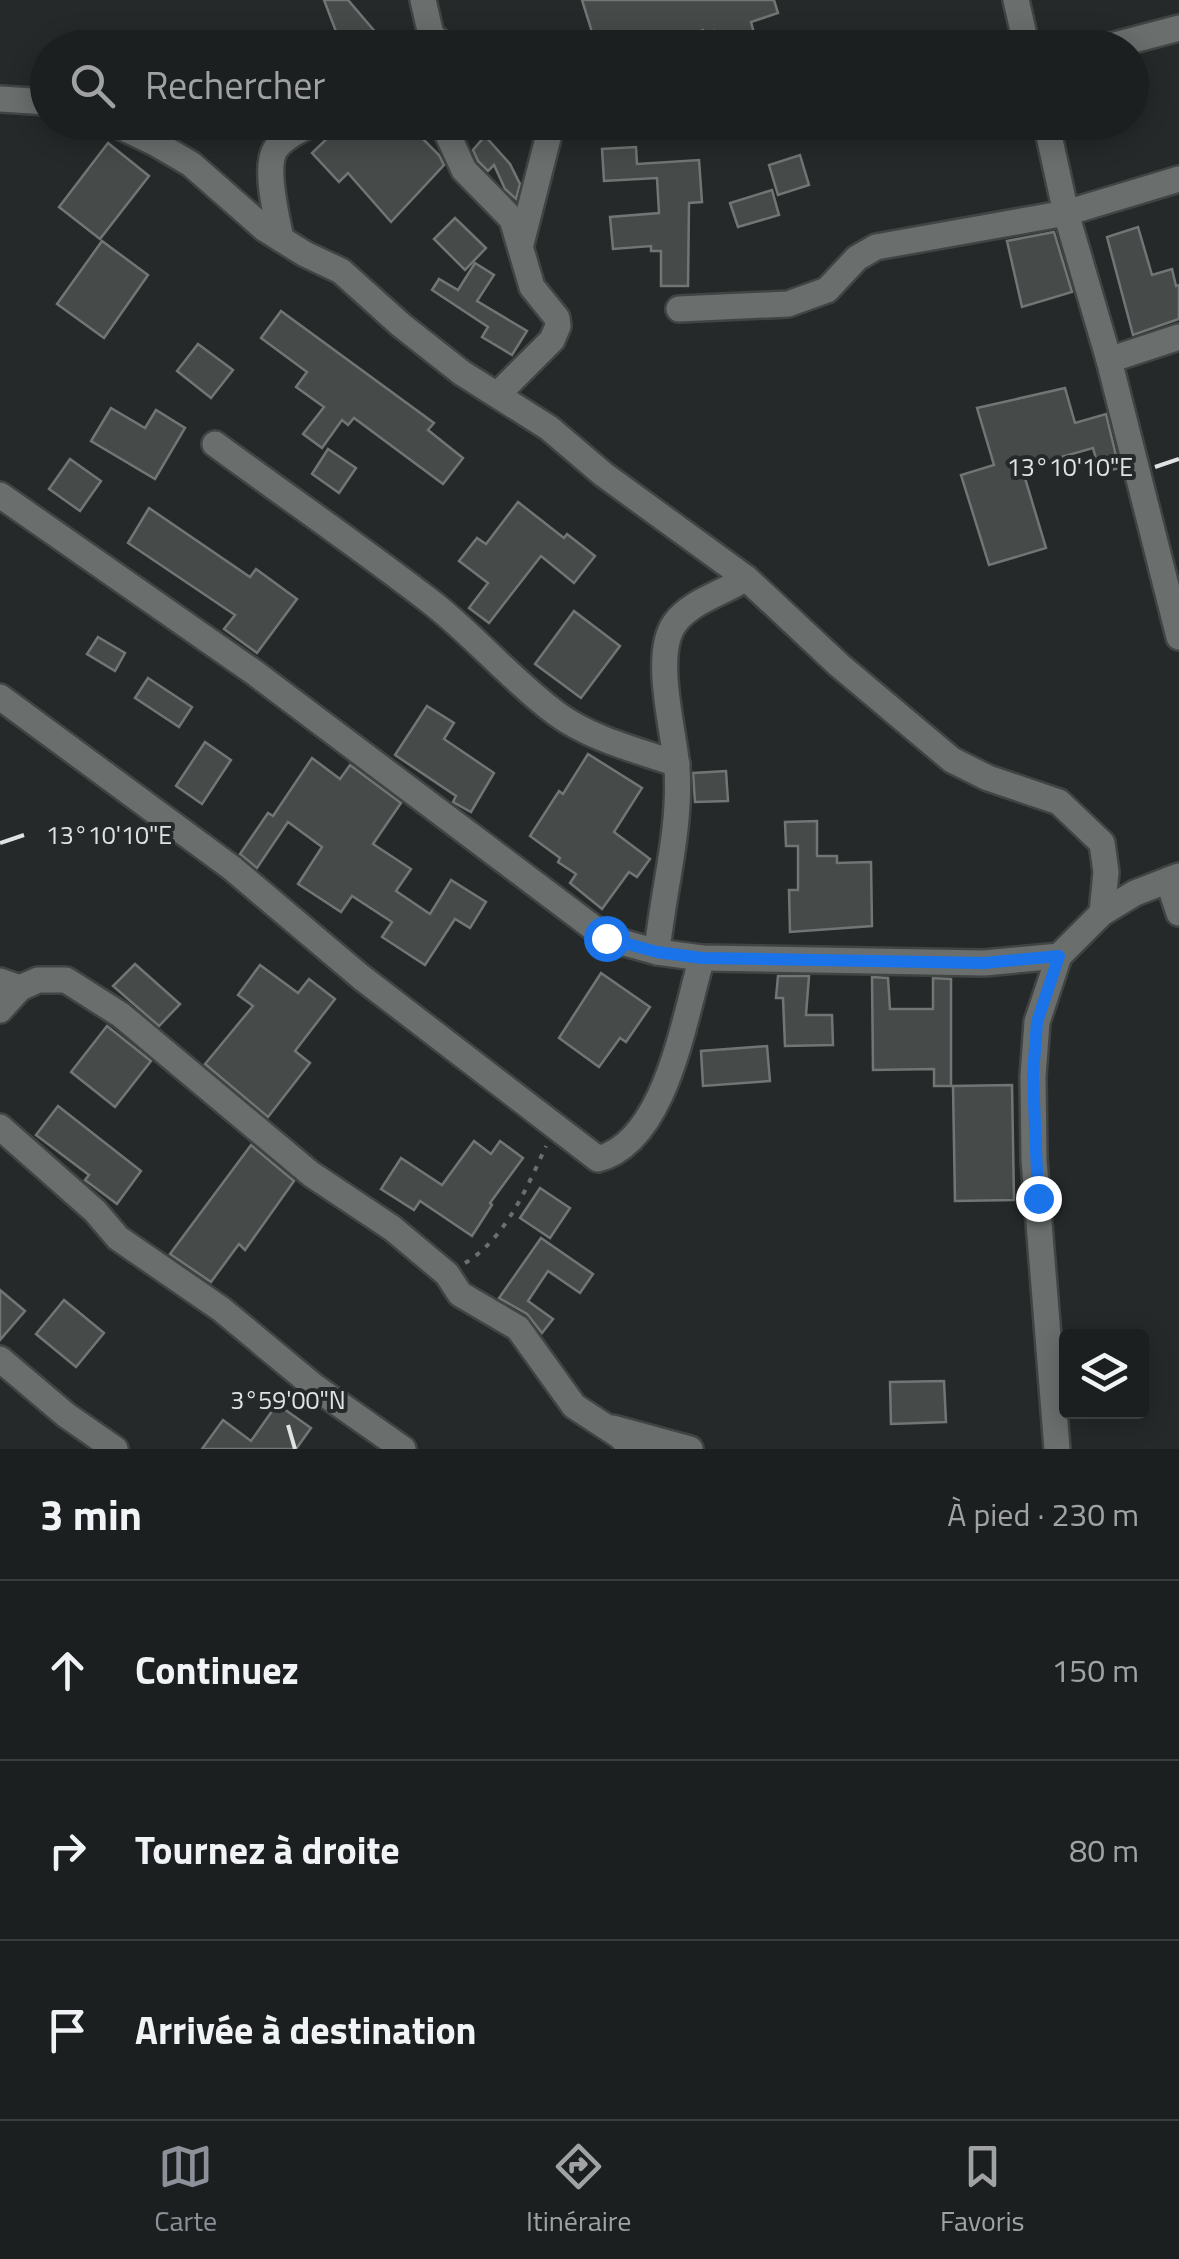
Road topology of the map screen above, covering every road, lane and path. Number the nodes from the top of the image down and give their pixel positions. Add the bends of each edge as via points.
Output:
1 (423, 0) edge
2 (1016, 0) edge
3 (1179, 28) edge
4 (424, 30) edge
5 (1024, 30) edge
6 (1149, 36) edge
7 (0, 99) edge
8 (30, 101) edge
9 (150, 140) edge
10 (285, 140) edge
11 (450, 140) edge
12 (547, 140) edge
13 (1050, 140) edge
14 (1179, 179) edge
15 (1066, 213) junction
16 (281, 239) junction
17 (520, 248) junction
18 (680, 309) dead end
19 (1179, 337) edge
20 (1109, 360) junction
21 (498, 394) junction
22 (215, 444) dead end
23 (0, 495) edge
24 (746, 578) junction
25 (1177, 623) edge
26 (0, 697) edge
27 (676, 764) junction
28 (1174, 878) edge
29 (1102, 913) junction
30 (1179, 913) edge
31 (657, 952) junction
32 (1059, 956) junction
33 (702, 958) junction
34 (10, 984) edge
35 (0, 1010) edge
36 (0, 1127) edge
37 (546, 1146) dead end
38 (447, 1274) junction
39 (0, 1359) edge
40 (603, 1426) junction
41 (115, 1449) edge
42 (404, 1449) edge
43 (632, 1449) edge
44 (690, 1449) edge
45 (1058, 1449) edge

1 - 4 street
2 - 5 street
3 - 6 street
7 - 8 street
9 - 16 street via 192,164
10 - 16 street via 272,160
11 - 17 street via 464,170 512,219
12 - 17 street
13 - 15 street
14 - 15 street
15 - 18 street via 876,247 826,290 788,304
15 - 20 street
16 - 21 street via 341,272 462,373
17 - 21 street via 532,286 558,326
19 - 20 street
20 - 25 street
21 - 24 street
22 - 27 street via 447,614 558,714
23 - 31 street via 220,648 606,938
24 - 27 street via 674,624 665,675
24 - 29 street via 952,760 1060,802 1085,824 1102,843
26 - 33 street via 232,868 361,977 598,1159 628,1143 667,1080
27 - 31 street via 678,811
28 - 29 street
28 - 30 street
29 - 32 street
31 - 33 street
32 - 33 street via 984,963
32 - 45 street via 1037,1022 1033,1076
34 - 35 street
34 - 38 street via 66,980 96,997 311,1174
36 - 42 street via 118,1238
37 - 38 path via 523,1196 484,1252
38 - 40 street via 460,1294 518,1328 574,1406
39 - 41 street
40 - 43 street
40 - 44 street

